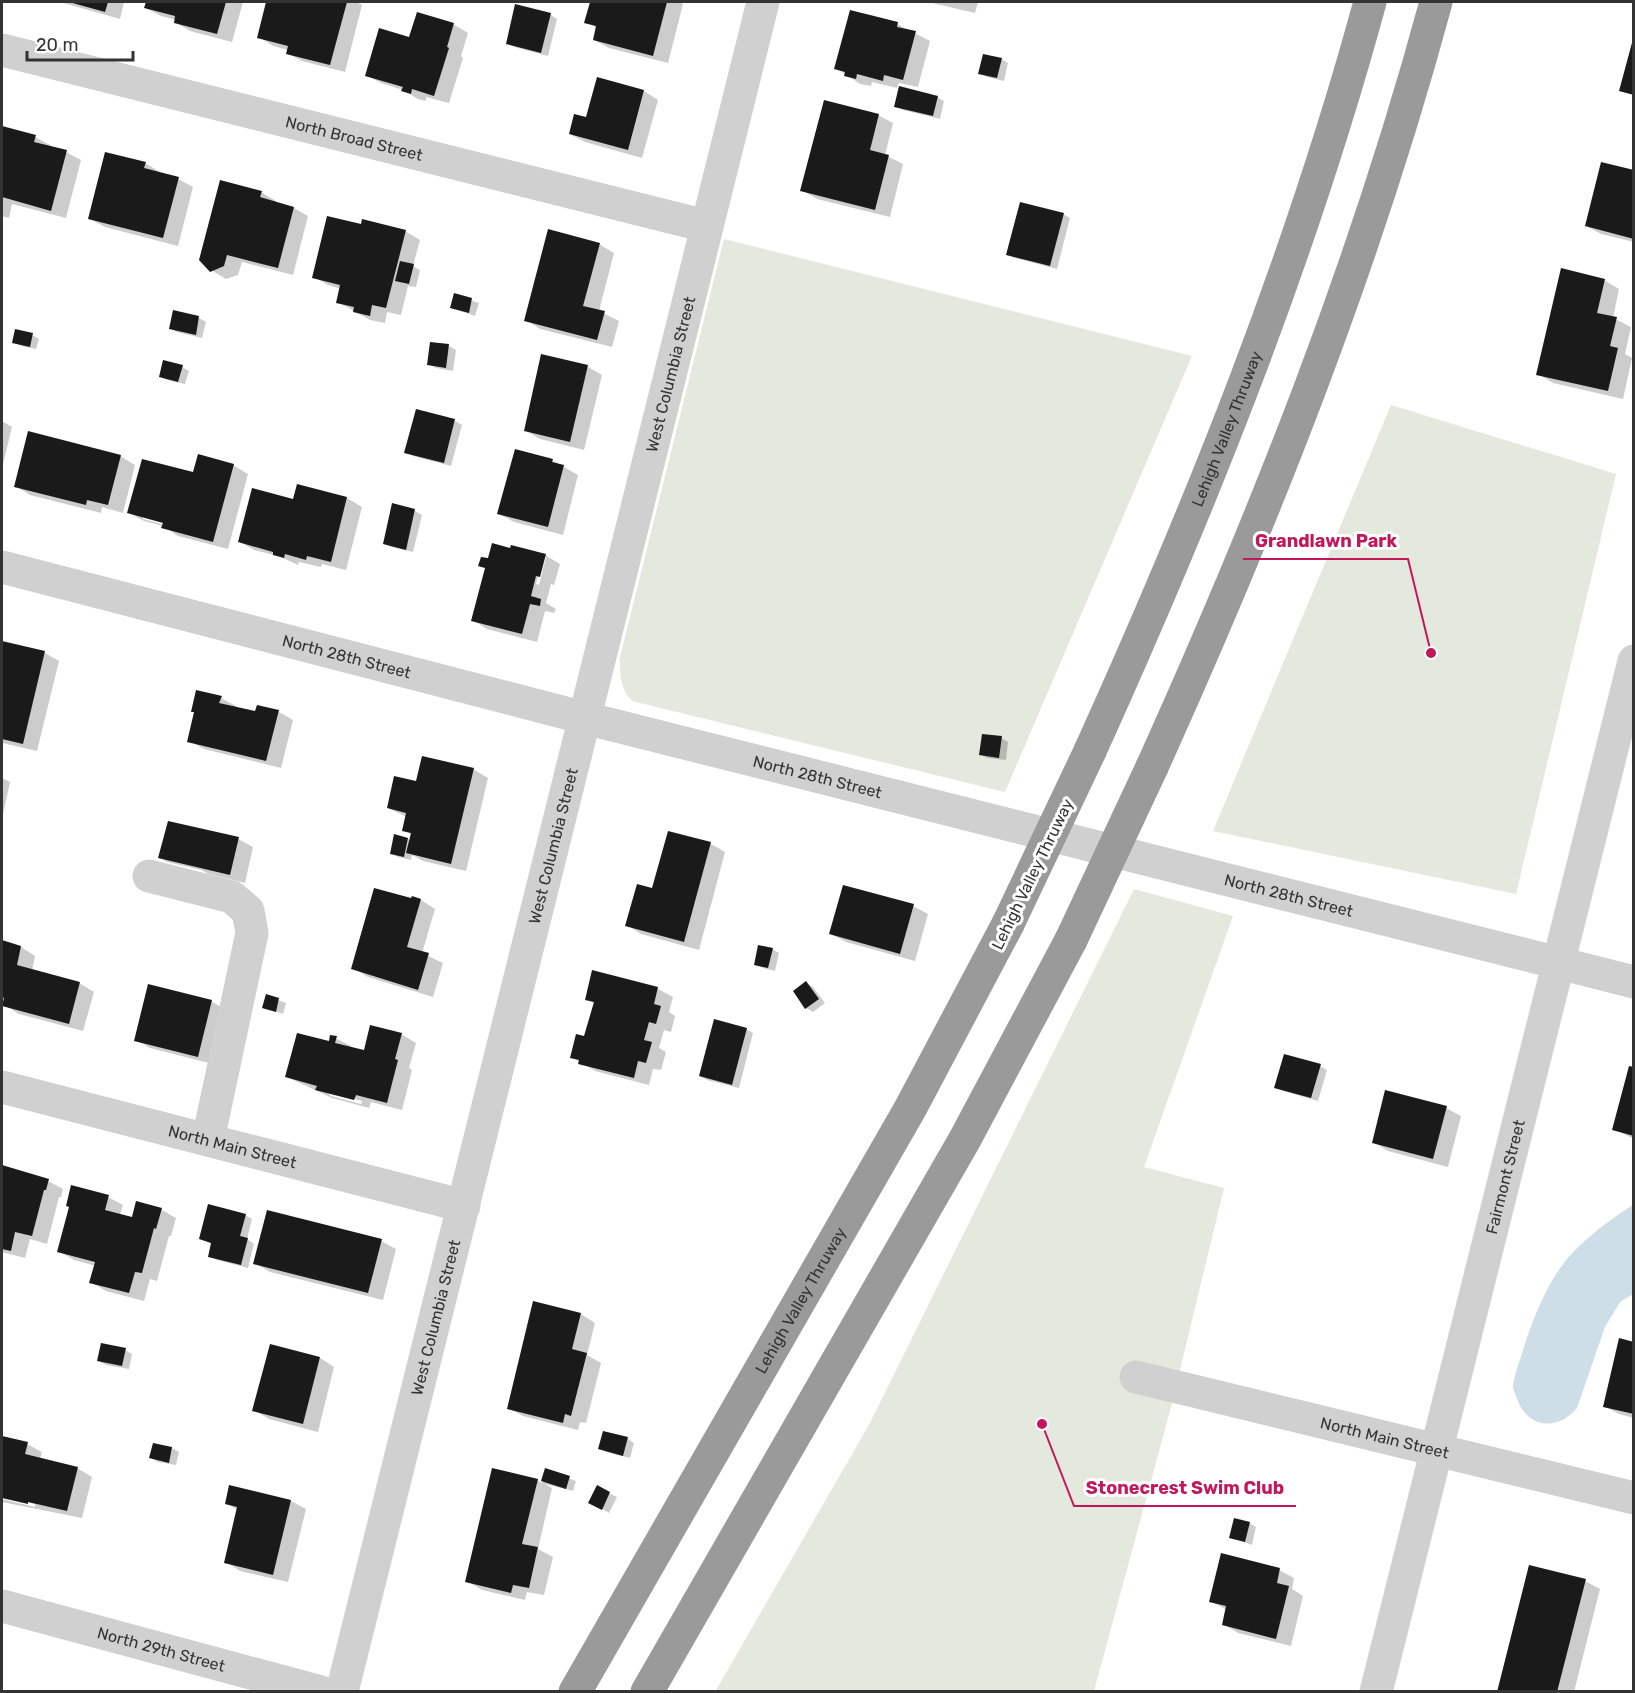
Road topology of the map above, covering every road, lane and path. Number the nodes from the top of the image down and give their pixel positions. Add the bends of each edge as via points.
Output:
1 (763, 2) edge
2 (1370, 2) edge
3 (1436, 2) edge
4 (2, 50) edge
5 (706, 226) junction
6 (2, 567) edge
7 (1634, 661) edge
8 (585, 718) junction
9 (149, 876) dead end
10 (1558, 963) junction
11 (1634, 982) edge
12 (2, 1087) edge
13 (208, 1140) junction
14 (464, 1206) junction
15 (1136, 1377) dead end
16 (1436, 1449) junction
17 (1634, 1498) edge
18 (2, 1606) edge
19 (321, 1692) edge
20 (342, 1692) edge
21 (575, 1692) edge
22 (648, 1692) edge
23 (1376, 1692) edge

1 - 5 street, West Columbia Street
2 - 21 highway, Lehigh Valley Thruway, bridge via 1302,221 1244,387 1147,625 1090,751 1008,924 910,1109
3 - 22 highway, bridge via 1388,162 1303,409 1205,650 1152,767 1071,940 965,1139
4 - 5 street, North Broad Street
5 - 8 street, West Columbia Street
6 - 8 street, North 28th Street
7 - 10 street, Fairmont Street
8 - 10 street, North 28th Street
8 - 14 street, West Columbia Street
9 - 13 street via 232,897 248,911 252,933
10 - 11 street, North 28th Street
10 - 16 street, Fairmont Street
12 - 13 street, North Main Street
13 - 14 street, North Main Street
14 - 20 street, West Columbia Street
15 - 16 street, North Main Street
16 - 17 street, North Main Street
16 - 23 street, Fairmont Street
18 - 19 street, North 29th Street

